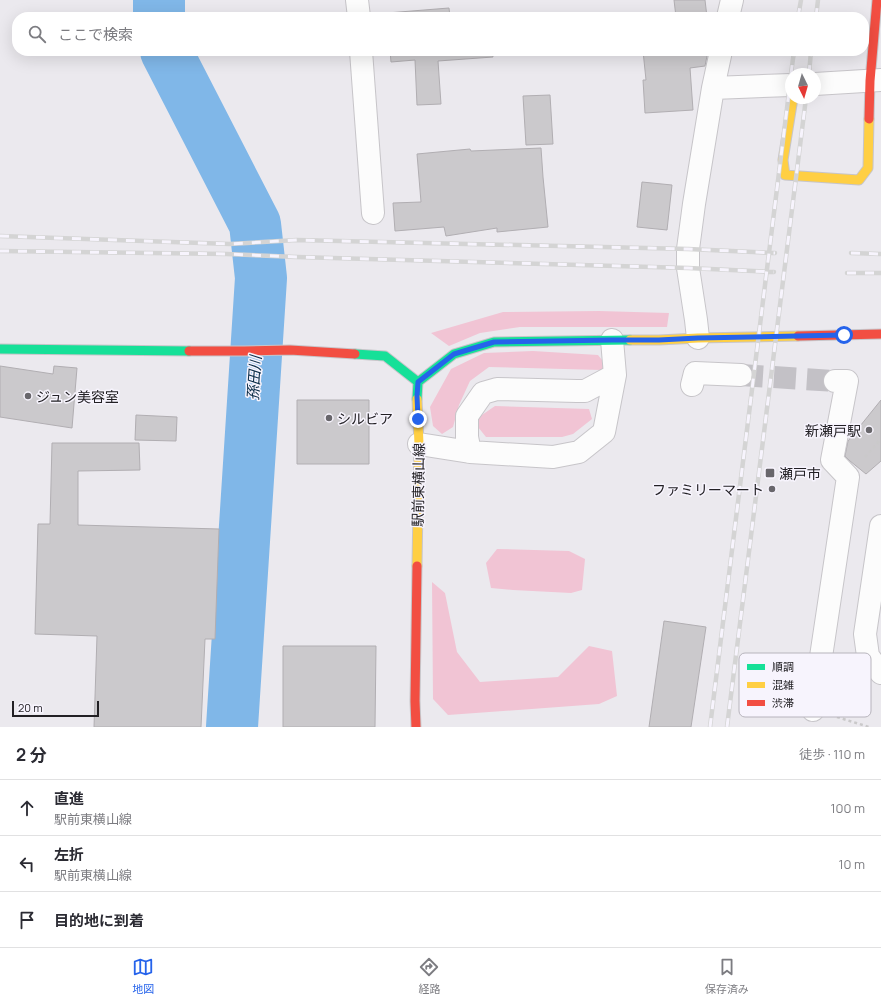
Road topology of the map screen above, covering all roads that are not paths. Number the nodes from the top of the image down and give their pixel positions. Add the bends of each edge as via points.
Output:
1 (357, 0) edge
2 (732, 0) edge
3 (877, 0) edge
4 (358, 12) edge
5 (729, 12) edge
6 (361, 56) edge
7 (720, 56) edge
8 (876, 81) edge
9 (821, 84) edge
10 (785, 85) edge
11 (713, 88) junction
12 (792, 104) edge
13 (373, 213) dead end
14 (881, 334) edge
15 (698, 338) junction
16 (612, 340) junction
17 (0, 349) edge
18 (615, 375) junction
19 (741, 376) tunnel mouth
20 (835, 381) tunnel mouth
21 (418, 382) junction
22 (692, 385) dead end
23 (419, 444) junction
24 (470, 452) junction
25 (881, 526) edge
26 (822, 653) edge
27 (868, 653) edge
28 (871, 660) edge
29 (881, 673) edge
30 (416, 727) edge

1 - 4 street
2 - 5 street
3 - 8 street
6 - 13 street
7 - 11 street
8 - 9 street
8 - 12 street via 868,168 858,180 785,176 783,160
10 - 11 street
11 - 15 street via 688,249 688,268
14 - 15 street
15 - 16 street
16 - 18 street
16 - 21 street via 494,342 454,354
17 - 21 street via 290,350 386,356
18 - 24 street via 604,432 579,452 553,457
18 - 24 street via 585,391 497,389 483,393 467,416
19 - 22 street via 695,373
20 - 26 street via 847,381 832,460 852,471
21 - 23 street, 駅前東横山線
23 - 24 street
23 - 30 street, 駅前東横山線
25 - 27 street via 866,634
28 - 29 street

